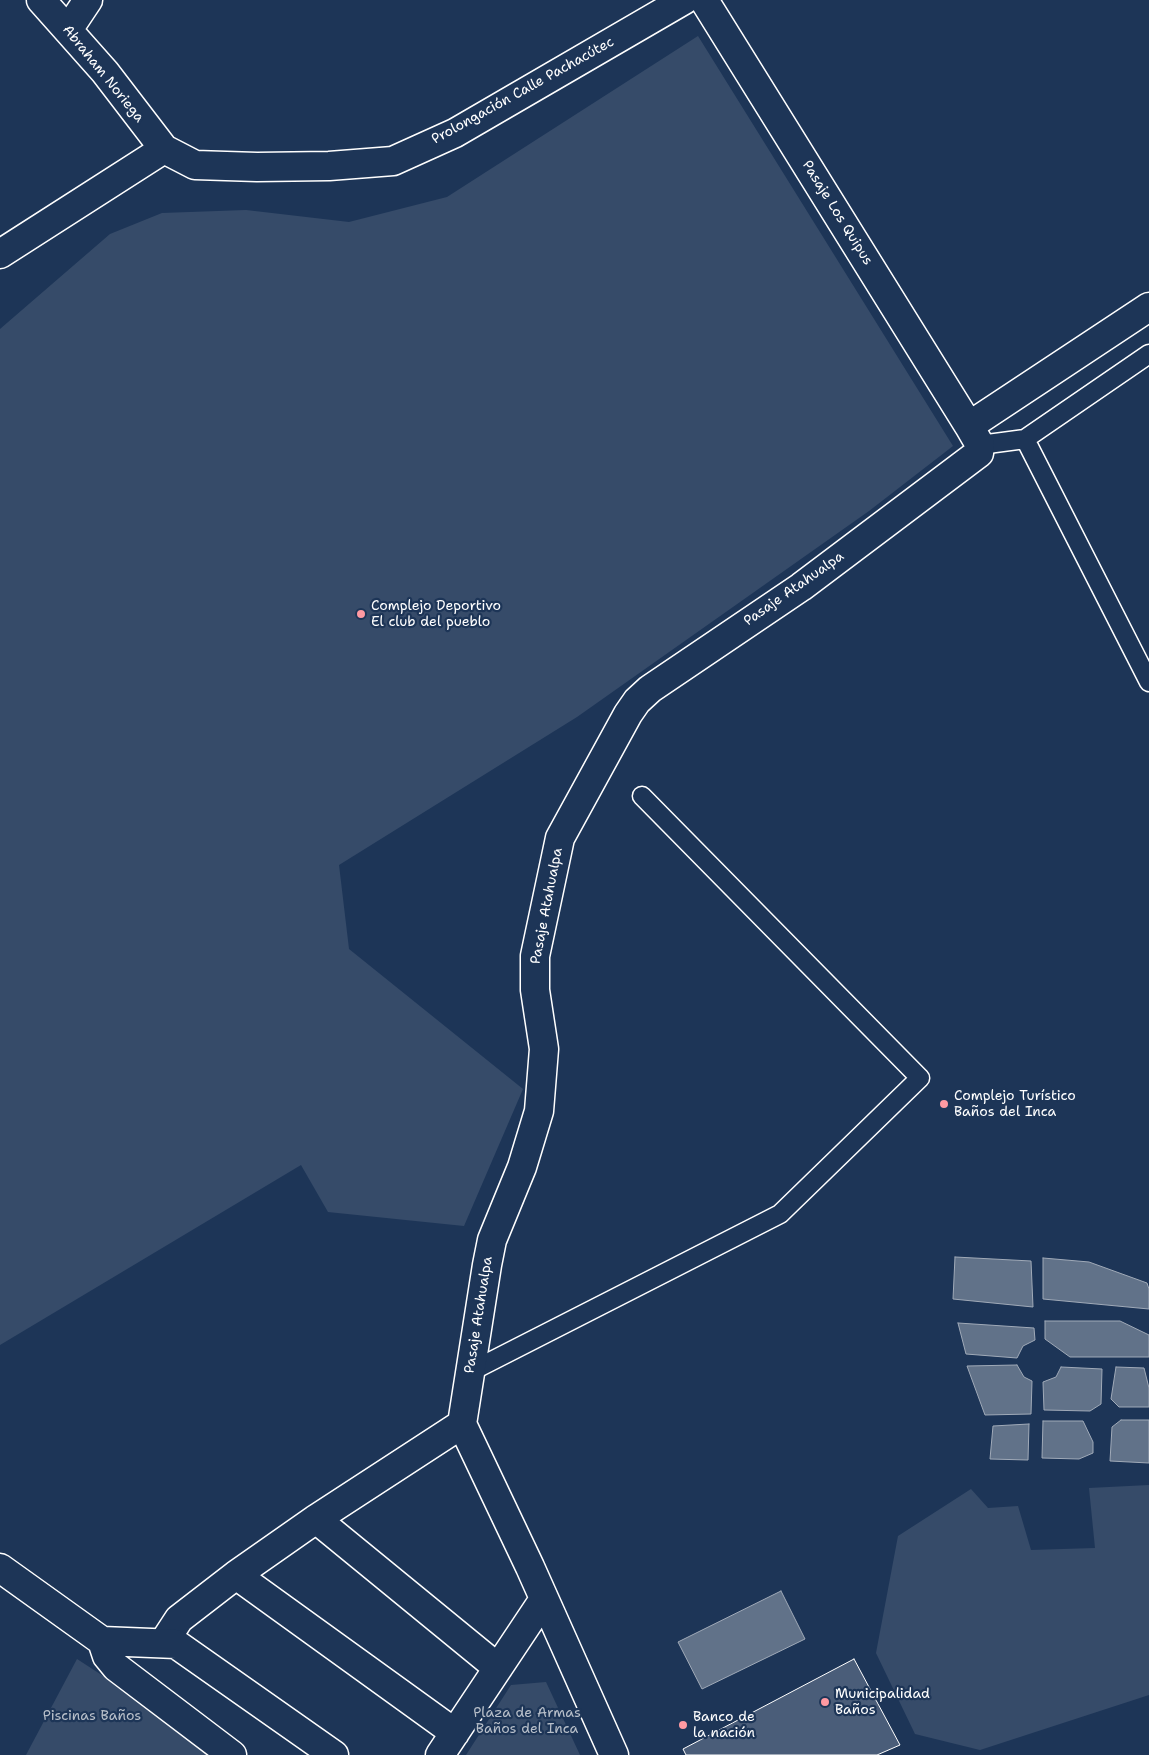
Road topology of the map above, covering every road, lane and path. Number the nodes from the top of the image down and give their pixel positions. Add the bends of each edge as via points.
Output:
1 (41, 0) edge
2 (88, 0) edge
3 (684, 0) edge
4 (704, 0) edge
5 (68, 30) junction
6 (164, 149) junction
7 (0, 254) edge
8 (1149, 307) edge
9 (1149, 354) edge
10 (974, 435) junction
11 (1025, 439) junction
12 (1149, 682) edge
13 (642, 796) dead end
14 (470, 1372) junction
15 (462, 1424) junction
16 (316, 1519) junction
17 (0, 1568) edge
18 (236, 1575) junction
19 (544, 1599) junction
20 (102, 1641) junction
21 (164, 1642) junction
22 (498, 1668) junction
23 (455, 1733) junction
24 (232, 1755) edge
25 (334, 1755) edge
26 (440, 1755) edge
27 (614, 1755) edge

1 - 5 street, Abraham Noriega
2 - 5 street
3 - 6 street, Prolongación Calle Pachacútec via 454,133 393,161 329,166 195,165
4 - 10 street, Pasaje Los Quipus
5 - 6 street, Abraham Noriega
6 - 7 street
8 - 10 street, Pasaje Atahualpa
9 - 11 lane
10 - 11 lane
10 - 14 street, Pasaje Atahualpa via 979,453 801,587 637,701 568,822 560,838 535,956 535,990 544,1048 539,1111 522,1167 492,1240
11 - 12 lane
13 - 14 lane via 920,1078 780,1214
14 - 15 street, Pasaje Atahualpa
15 - 16 street
15 - 19 street
16 - 18 street
16 - 22 street
17 - 20 street
18 - 21 street via 180,1619
18 - 23 street
19 - 22 street
19 - 27 street
20 - 21 street
20 - 24 street via 107,1656 116,1667
21 - 25 street via 184,1649
22 - 23 street
23 - 26 street

